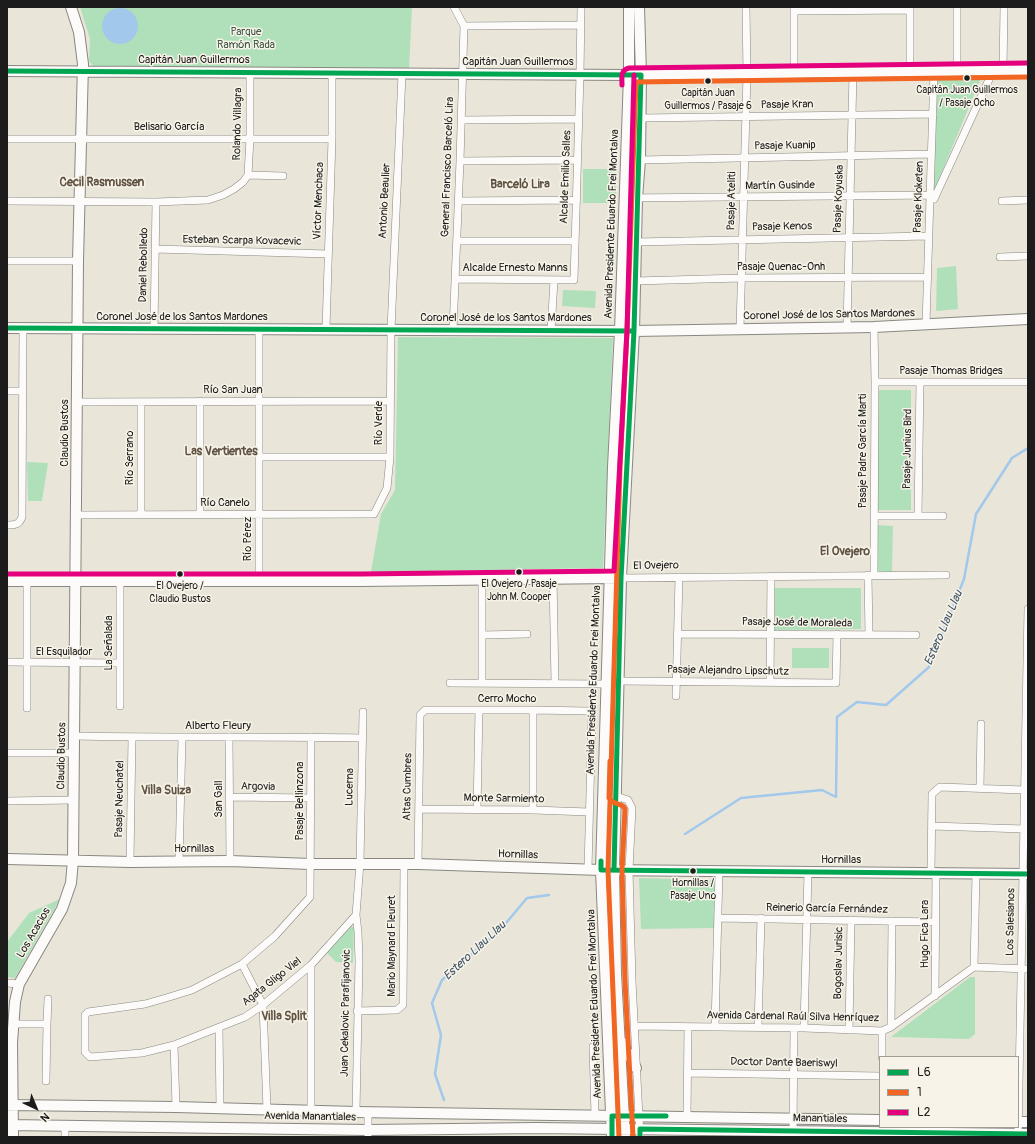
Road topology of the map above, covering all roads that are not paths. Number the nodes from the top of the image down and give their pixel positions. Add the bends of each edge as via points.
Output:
1 (71, 7) edge
2 (454, 7) edge
3 (581, 7) edge
4 (629, 7) edge
5 (639, 7) edge
6 (746, 7) edge
7 (957, 7) edge
8 (1004, 7) edge
9 (794, 9) edge
10 (910, 9) edge
11 (581, 25) junction
12 (464, 26) junction
13 (1028, 70) edge
14 (7, 71) edge
15 (82, 71) junction
16 (957, 71) junction
17 (992, 71) junction
18 (1003, 71) junction
19 (250, 72) junction
20 (853, 72) junction
21 (910, 72) junction
22 (934, 72) junction
23 (332, 73) junction
24 (794, 73) junction
25 (402, 74) junction
26 (462, 74) junction
27 (747, 74) junction
28 (580, 75) junction
29 (629, 75) junction
30 (641, 75) junction
31 (933, 114) junction
32 (852, 115) junction
33 (745, 116) junction
34 (641, 118) junction
35 (579, 119) junction
36 (461, 120) junction
37 (250, 138) junction
38 (7, 139) edge
39 (81, 139) junction
40 (332, 139) junction
41 (932, 154) junction
42 (851, 156) junction
43 (744, 158) junction
44 (578, 160) junction
45 (640, 160) junction
46 (460, 162) junction
47 (248, 175) junction
48 (283, 176) dead end
49 (933, 195) junction
50 (850, 196) junction
51 (743, 197) junction
52 (624, 198) junction
53 (637, 198) junction
54 (576, 200) junction
55 (1028, 200) edge
56 (7, 201) edge
57 (80, 201) junction
58 (458, 201) junction
59 (1002, 201) dead end
60 (156, 202) junction
61 (929, 236) junction
62 (849, 238) junction
63 (742, 239) junction
64 (457, 241) junction
65 (575, 241) junction
66 (636, 242) junction
67 (155, 249) junction
68 (328, 254) junction
69 (1028, 256) edge
70 (1000, 257) dead end
71 (7, 261) edge
72 (78, 261) junction
73 (928, 277) junction
74 (741, 278) junction
75 (848, 278) junction
76 (455, 279) junction
77 (554, 280) junction
78 (574, 280) joint
79 (635, 281) junction
80 (1028, 319) edge
81 (926, 324) junction
82 (846, 327) junction
83 (874, 327) junction
84 (7, 328) edge
85 (23, 328) junction
86 (78, 328) junction
87 (154, 329) junction
88 (259, 329) junction
89 (740, 329) junction
90 (326, 330) junction
91 (391, 330) junction
92 (453, 330) junction
93 (551, 330) junction
94 (620, 331) junction
95 (634, 331) junction
96 (875, 382) junction
97 (920, 382) junction
98 (1028, 382) edge
99 (7, 391) edge
100 (23, 391) junction
101 (200, 401) junction
102 (259, 401) junction
103 (390, 401) junction
104 (77, 402) junction
105 (140, 402) junction
106 (259, 457) junction
107 (390, 457) junction
108 (141, 514) junction
109 (200, 514) junction
110 (259, 514) junction
111 (374, 514) joint
112 (76, 515) junction
113 (874, 516) junction
114 (918, 516) junction
115 (943, 516) dead end
116 (7, 525) edge
117 (871, 575) junction
118 (946, 575) dead end
119 (771, 576) junction
120 (679, 577) junction
121 (553, 578) junction
122 (609, 578) junction
123 (621, 578) junction
124 (482, 580) junction
125 (7, 581) edge
126 (27, 581) junction
127 (76, 581) junction
128 (120, 581) junction
129 (259, 581) junction
130 (1028, 610) edge
131 (527, 634) dead end
132 (677, 634) junction
133 (771, 634) junction
134 (837, 634) junction
135 (482, 635) junction
136 (869, 635) junction
137 (916, 635) dead end
138 (7, 662) edge
139 (28, 663) junction
140 (75, 663) junction
141 (120, 663) junction
142 (618, 681) junction
143 (677, 681) junction
144 (770, 682) junction
145 (450, 684) dead end
146 (482, 684) junction
147 (555, 684) junction
148 (606, 684) junction
149 (676, 696) dead end
150 (120, 706) dead end
151 (27, 708) dead end
152 (479, 710) junction
153 (533, 710) junction
154 (1027, 711) edge
155 (363, 712) dead end
156 (422, 712) joint
157 (591, 713) joint
158 (981, 724) dead end
159 (74, 736) junction
160 (132, 737) junction
161 (229, 737) junction
162 (310, 737) junction
163 (182, 738) junction
164 (362, 738) junction
165 (7, 753) edge
166 (74, 753) junction
167 (1026, 778) edge
168 (980, 789) junction
169 (1024, 790) junction
170 (616, 796) junction
171 (230, 797) junction
172 (311, 798) junction
173 (73, 800) junction
174 (7, 801) edge
175 (419, 809) junction
176 (477, 810) junction
177 (533, 810) junction
178 (589, 812) junction
179 (932, 826) junction
180 (1024, 829) junction
181 (7, 859) edge
182 (73, 860) junction
183 (179, 861) junction
184 (230, 861) junction
185 (130, 862) junction
186 (404, 863) junction
187 (311, 864) junction
188 (360, 864) junction
189 (418, 864) junction
190 (588, 869) junction
191 (601, 870) junction
192 (614, 870) junction
193 (629, 870) junction
194 (719, 871) junction
195 (808, 872) junction
196 (934, 872) junction
197 (976, 872) junction
198 (1026, 873) edge
199 (356, 915) junction
200 (718, 918) junction
201 (761, 918) junction
202 (807, 919) junction
203 (851, 920) junction
204 (892, 921) junction
205 (936, 922) junction
206 (242, 964) junction
207 (311, 965) junction
208 (974, 967) junction
209 (1025, 969) edge
210 (7, 983) edge
211 (19, 984) junction
212 (935, 996) junction
213 (48, 999) dead end
214 (263, 1004) junction
215 (358, 1011) junction
216 (14, 1024) junction
217 (47, 1024) junction
218 (634, 1026) junction
219 (688, 1027) junction
220 (715, 1027) junction
221 (891, 1027) junction
222 (219, 1028) junction
223 (758, 1028) junction
224 (794, 1028) junction
225 (804, 1028) junction
226 (850, 1030) junction
227 (882, 1031) junction
228 (620, 1038) junction
229 (10, 1043) edge
230 (174, 1045) junction
231 (593, 1047) dead end
232 (87, 1055) joint
233 (882, 1056) edge
234 (636, 1068) junction
235 (688, 1073) junction
236 (794, 1075) junction
237 (879, 1076) edge
238 (46, 1081) dead end
239 (10, 1106) edge
240 (176, 1107) junction
241 (220, 1108) junction
242 (267, 1109) junction
243 (311, 1110) junction
244 (356, 1112) junction
245 (368, 1112) junction
246 (595, 1115) junction
247 (612, 1116) junction
248 (624, 1116) junction
249 (640, 1116) junction
250 (687, 1117) junction
251 (793, 1118) junction
252 (879, 1120) edge
253 (1022, 1122) edge
254 (10, 1125) edge
255 (65, 1125) junction
256 (792, 1131) junction
257 (285, 1133) edge
258 (368, 1133) edge
259 (612, 1133) edge
260 (624, 1133) edge
261 (640, 1133) edge
262 (882, 1134) edge
263 (1022, 1135) edge
264 (13, 1137) edge
265 (65, 1137) edge

1 - 15 street, Claudio Bustos via 81,40
2 - 12 street
3 - 11 street, Alcalde Emilio Salles
4 - 29 street, Avenida Presidente Eduardo Frei Montalva
5 - 30 street, Avenida Presidente Eduardo Frei Montalva
6 - 27 street, Pasaje Ateliti
7 - 16 street
8 - 18 street
9 - 10 street
9 - 24 street
10 - 21 street
11 - 12 street
11 - 28 street, Alcalde Emilio Salles
12 - 26 street, General Francisco Barceló Lira
13 - 18 street, Capitán Juan Guillermos
14 - 15 street, Capitán Juan Guillermos
15 - 19 street, Capitán Juan Guillermos
15 - 39 street, Claudio Bustos
16 - 17 street, Capitán Juan Guillermos
16 - 22 street, Capitán Juan Guillermos
17 - 18 street, Capitán Juan Guillermos
17 - 49 street
19 - 23 street, Capitán Juan Guillermos
19 - 37 street, Rolando Villagra
20 - 21 street, Capitán Juan Guillermos
20 - 24 street, Capitán Juan Guillermos
20 - 32 street, Pasaje Koyuska
21 - 22 street, Capitán Juan Guillermos
22 - 31 street, Pasaje Kloketen
23 - 25 street, Capitán Juan Guillermos
23 - 40 street, Víctor Menchaca
24 - 27 street, Capitán Juan Guillermos
25 - 26 street, Capitán Juan Guillermos
25 - 91 street, Antonio Beaulier
26 - 28 street, Capitán Juan Guillermos
26 - 36 street, General Francisco Barceló Lira
27 - 30 street, Capitán Juan Guillermos
27 - 33 street, Pasaje Ateliti
28 - 29 street, Capitán Juan Guillermos
28 - 35 street, Alcalde Emilio Salles
29 - 30 street, Capitán Juan Guillermos
29 - 52 street, Avenida Presidente Eduardo Frei Montalva
30 - 34 street, Avenida Presidente Eduardo Frei Montalva
31 - 32 street, Pasaje Kran
31 - 41 street, Pasaje Kloketen
32 - 33 street, Pasaje Kran
32 - 42 street, Pasaje Koyuska
33 - 34 street, Pasaje Kran
33 - 43 street, Pasaje Ateliti
34 - 45 street, Avenida Presidente Eduardo Frei Montalva
35 - 36 street
35 - 44 street, Alcalde Emilio Salles
36 - 46 street, General Francisco Barceló Lira
37 - 39 street, Belisario García
37 - 40 street, Belisario García
37 - 47 street, Rolando Villagra
38 - 39 street, Belisario García
39 - 57 street, Claudio Bustos
40 - 68 street, Víctor Menchaca
41 - 42 street, Pasaje Kuanip
41 - 49 street, Pasaje Kloketen
42 - 43 street, Pasaje Kuanip
42 - 50 street, Pasaje Koyuska
43 - 45 street, Pasaje Kuanip
43 - 51 street, Pasaje Ateliti
44 - 46 street
44 - 54 street, Alcalde Emilio Salles
45 - 53 street, Avenida Presidente Eduardo Frei Montalva
46 - 58 street, General Francisco Barceló Lira
47 - 48 street
47 - 60 street via 234,189 208,200
49 - 50 street, Martín Gusinde
49 - 61 street, Pasaje Kloketen
50 - 51 street, Martín Gusinde
50 - 62 street, Pasaje Koyuska
51 - 53 street, Martín Gusinde
51 - 63 street, Pasaje Ateliti
52 - 53 street, Martín Gusinde
52 - 94 street, Avenida Presidente Eduardo Frei Montalva
53 - 66 street, Avenida Presidente Eduardo Frei Montalva
54 - 58 street
54 - 65 street, Alcalde Emilio Salles
55 - 59 street
56 - 57 street
57 - 60 street
57 - 72 street, Claudio Bustos
58 - 64 street, General Francisco Barceló Lira
60 - 67 street, Daniel Rebolledo
61 - 62 street, Pasaje Kenos
61 - 73 street, Pasaje Kloketen
62 - 63 street, Pasaje Kenos
62 - 75 street, Pasaje Koyuska
63 - 66 street, Pasaje Kenos
63 - 74 street, Pasaje Ateliti
64 - 65 street
64 - 76 street, General Francisco Barceló Lira
65 - 78 street, Alcalde Emilio Salles
66 - 79 street, Avenida Presidente Eduardo Frei Montalva
67 - 68 street, Esteban Scarpa Kovacevic
67 - 87 street, Daniel Rebolledo
68 - 90 street, Víctor Menchaca
69 - 70 street
71 - 72 street
72 - 86 street, Claudio Bustos
73 - 75 street, Pasaje Quenac-Onh
73 - 81 street, Pasaje Kloketen
74 - 75 street, Pasaje Quenac-Onh
74 - 79 street, Pasaje Quenac-Onh
74 - 89 street, Pasaje Ateliti
75 - 82 street, Pasaje Koyuska
76 - 77 street, Alcalde Ernesto Manns
76 - 92 street, General Francisco Barceló Lira
77 - 78 street, Alcalde Ernesto Manns
77 - 93 street
79 - 95 street, Avenida Presidente Eduardo Frei Montalva
80 - 81 street, Coronel José de los Santos Mardones
81 - 83 street, Coronel José de los Santos Mardones
82 - 83 street, Coronel José de los Santos Mardones
82 - 89 street, Coronel José de los Santos Mardones
83 - 96 street, Pasaje Padre García Marti
84 - 85 street, Coronel José de los Santos Mardones
85 - 86 street, Coronel José de los Santos Mardones
85 - 100 street
86 - 87 street, Coronel José de los Santos Mardones
86 - 104 street, Claudio Bustos
87 - 88 street, Coronel José de los Santos Mardones
88 - 90 street, Coronel José de los Santos Mardones
88 - 102 street, Río Pérez
89 - 95 street, Coronel José de los Santos Mardones
90 - 91 street, Coronel José de los Santos Mardones
91 - 92 street, Coronel José de los Santos Mardones
91 - 103 street, Río Verde
92 - 93 street, Coronel José de los Santos Mardones
93 - 94 street, Coronel José de los Santos Mardones
94 - 95 street, Coronel José de los Santos Mardones
94 - 122 street, Avenida Presidente Eduardo Frei Montalva
95 - 123 street, Avenida Presidente Eduardo Frei Montalva
96 - 97 street, Pasaje Thomas Bridges
96 - 113 street, Pasaje Padre García Marti
97 - 98 street, Pasaje Thomas Bridges
97 - 114 street, Pasaje Junius Bird
99 - 100 street
100 - 116 street via 22,517 16,525
101 - 102 street, Río San Juan
101 - 105 street, Río San Juan
101 - 109 street
102 - 103 street, Río San Juan
102 - 106 street, Río Pérez
103 - 107 street, Río Verde
104 - 105 street, Río San Juan
104 - 112 street, Claudio Bustos
105 - 108 street, Río Serrano
106 - 107 street
106 - 110 street, Río Pérez
107 - 111 street, Río Verde via 387,488
108 - 109 street, Río Canelo
108 - 112 street, Río Canelo
109 - 110 street, Río Canelo
110 - 111 street, Río Canelo
110 - 129 street, Río Pérez
112 - 127 street, Claudio Bustos
113 - 114 street
113 - 117 street, Pasaje Padre García Marti
114 - 115 street
117 - 118 street, El Ovejero
117 - 119 street, El Ovejero
117 - 136 street, Pasaje Padre García Marti
119 - 120 street, El Ovejero
119 - 133 street
120 - 123 street, El Ovejero
120 - 132 street
121 - 122 street, El Ovejero
121 - 124 street, El Ovejero
121 - 147 street
122 - 123 street, El Ovejero
122 - 148 street, Avenida Presidente Eduardo Frei Montalva
123 - 142 street, Avenida Presidente Eduardo Frei Montalva
124 - 129 street, El Ovejero
124 - 135 street
125 - 126 street, El Ovejero
126 - 127 street, El Ovejero
126 - 139 street
127 - 128 street, El Ovejero
127 - 140 street, Claudio Bustos
128 - 129 street, El Ovejero
128 - 141 street, La Señalada
130 - 154 street, Los Salesianos
131 - 135 street
132 - 133 street, Pasaje José de Moraleda
132 - 143 street
133 - 134 street, Pasaje José de Moraleda
133 - 144 street
134 - 136 street, Pasaje José de Moraleda
134 - 144 street, Pasaje Alejandro Lipschutz via 836,683
135 - 146 street
136 - 137 street, Pasaje José de Moraleda
138 - 139 street, El Esquilador
139 - 140 street, El Esquilador
139 - 151 street
140 - 141 street, El Esquilador
140 - 159 street, Claudio Bustos
141 - 150 street, La Señalada
142 - 143 street, Pasaje Alejandro Lipschutz
142 - 170 street, Avenida Presidente Eduardo Frei Montalva
143 - 144 street, Pasaje Alejandro Lipschutz
143 - 149 street
145 - 146 street
146 - 147 street
147 - 148 street
148 - 191 street, Avenida Presidente Eduardo Frei Montalva
152 - 153 street, Cerro Mocho
152 - 156 street, Cerro Mocho
152 - 176 street
153 - 157 street, Cerro Mocho
153 - 177 street
154 - 167 street, Los Salesianos
155 - 164 street, Lucerna
156 - 175 street, Altas Cumbres
157 - 178 street, Avenida Presidente Eduardo Frei Montalva
158 - 168 street
159 - 160 street, Alberto Fleury
159 - 166 street, Claudio Bustos
160 - 163 street, Alberto Fleury
160 - 185 street, Pasaje Neuchatel
161 - 162 street, Alberto Fleury
161 - 163 street, Alberto Fleury
161 - 171 street, San Gall
162 - 164 street, Alberto Fleury
162 - 172 street, Pasaje Bellinzona
163 - 183 street
164 - 188 street, Lucerna
165 - 166 street
166 - 173 street, Claudio Bustos
167 - 169 street, Los Salesianos
168 - 169 street
168 - 179 street, Hugo Fica Lara via 940,787 932,794
169 - 180 street, Los Salesianos
170 - 192 street, Avenida Presidente Eduardo Frei Montalva
170 - 193 street via 628,800 632,808
171 - 172 street, Argovia
171 - 184 street, San Gall
172 - 187 street, Pasaje Bellinzona
173 - 174 street
173 - 182 street, Claudio Bustos
175 - 176 street, Monte Sarmiento
175 - 189 street, Altas Cumbres
176 - 177 street, Monte Sarmiento
177 - 178 street, Monte Sarmiento
178 - 190 street, Avenida Presidente Eduardo Frei Montalva
179 - 180 street
179 - 196 street, Hugo Fica Lara
180 - 198 street, Los Salesianos
181 - 182 street, Hornillas
182 - 185 street, Hornillas
182 - 211 street, Los Acacios via 71,883 62,909
183 - 184 street, Hornillas
183 - 185 street, Hornillas
184 - 187 street, Hornillas
186 - 188 street, Hornillas
186 - 189 street, Hornillas
186 - 215 street, Mario Maynard Fleuret via 403,1005 397,1010
187 - 188 street, Hornillas
187 - 206 street, Pasaje Bellinzona via 310,897 274,936
188 - 199 street
189 - 190 street, Hornillas
190 - 191 street, Hornillas
191 - 192 street, Hornillas
191 - 247 street, Avenida Presidente Eduardo Frei Montalva
192 - 193 street, Hornillas
192 - 228 street, Avenida Presidente Eduardo Frei Montalva
193 - 194 street, Hornillas
193 - 218 street
194 - 195 street, Hornillas
194 - 200 street
195 - 196 street, Hornillas
195 - 202 street
196 - 197 street, Hornillas
196 - 205 street, Hugo Fica Lara
197 - 198 street, Hornillas
197 - 208 street
198 - 209 street, Los Salesianos
199 - 207 street, Agata Gligo Viel
199 - 215 street, Juan Cekalovic Parafijanovic
200 - 201 street, Reinerio García Fernández
200 - 220 street
201 - 202 street, Reinerio García Fernández
201 - 223 street
202 - 203 street, Reinerio García Fernández
202 - 225 street
203 - 204 street, Reinerio García Fernández
203 - 226 street, Bogoslav Jurisic
204 - 205 street, Reinerio García Fernández
204 - 221 street
205 - 212 street, Hugo Fica Lara
206 - 214 street
206 - 232 street, Pasaje Bellinzona via 192,990 145,1004 88,1012 85,1015
207 - 214 street, Agata Gligo Viel
207 - 243 street
208 - 209 street
208 - 212 street, Avenida Cardenal Raúl Silva Henríquez
209 - 253 street, Los Salesianos
210 - 211 street
211 - 216 street, Los Acacios
212 - 221 street, Avenida Cardenal Raúl Silva Henríquez
213 - 217 street
214 - 222 street, Agata Gligo Viel via 245,1017
214 - 242 street
215 - 244 street, Juan Cekalovic Parafijanovic
216 - 217 street
216 - 229 street, Los Acacios
217 - 238 street
218 - 219 street, Avenida Cardenal Raúl Silva Henríquez
218 - 234 street
219 - 220 street, Avenida Cardenal Raúl Silva Henríquez
219 - 235 street
220 - 223 street, Avenida Cardenal Raúl Silva Henríquez
221 - 227 street, Avenida Cardenal Raúl Silva Henríquez
222 - 230 street, Agata Gligo Viel
222 - 241 street
223 - 224 street, Avenida Cardenal Raúl Silva Henríquez
224 - 225 street, Avenida Cardenal Raúl Silva Henríquez
224 - 236 street
225 - 226 street, Avenida Cardenal Raúl Silva Henríquez
226 - 227 street, Avenida Cardenal Raúl Silva Henríquez
227 - 233 street
228 - 234 street
228 - 248 street, Avenida Presidente Eduardo Frei Montalva
229 - 239 street, Los Acacios
230 - 232 street, Agata Gligo Viel via 142,1053 90,1057
230 - 240 street
231 - 246 street
234 - 249 street
235 - 236 street, Doctor Dante Baeriswyl
235 - 250 street
236 - 237 street, Doctor Dante Baeriswyl
236 - 251 street
239 - 240 street, Avenida Manantiales
239 - 254 street, Los Acacios
240 - 241 street, Avenida Manantiales
241 - 242 street, Avenida Manantiales
242 - 243 street, Avenida Manantiales
243 - 244 street, Avenida Manantiales
244 - 245 street, Avenida Manantiales
245 - 246 street, Avenida Manantiales
245 - 258 street
246 - 247 street, Avenida Manantiales
247 - 248 street, Manantiales
247 - 259 street, Avenida Presidente Eduardo Frei Montalva
248 - 249 street, Manantiales
248 - 260 street, Avenida Presidente Eduardo Frei Montalva
249 - 250 street, Manantiales
249 - 261 street
250 - 251 street, Manantiales
251 - 252 street, Manantiales
251 - 256 street
253 - 263 street, Los Salesianos
254 - 255 street, Avenida Manantiales
254 - 264 street, Los Acacios
255 - 257 street, Avenida Manantiales
255 - 265 street
256 - 261 street, Manantiales
256 - 262 street, Manantiales
257 - 258 street, Avenida Manantiales
258 - 259 street, Avenida Manantiales via 500,1128
259 - 260 street, Manantiales
260 - 261 street, Manantiales
262 - 263 street, Manantiales

